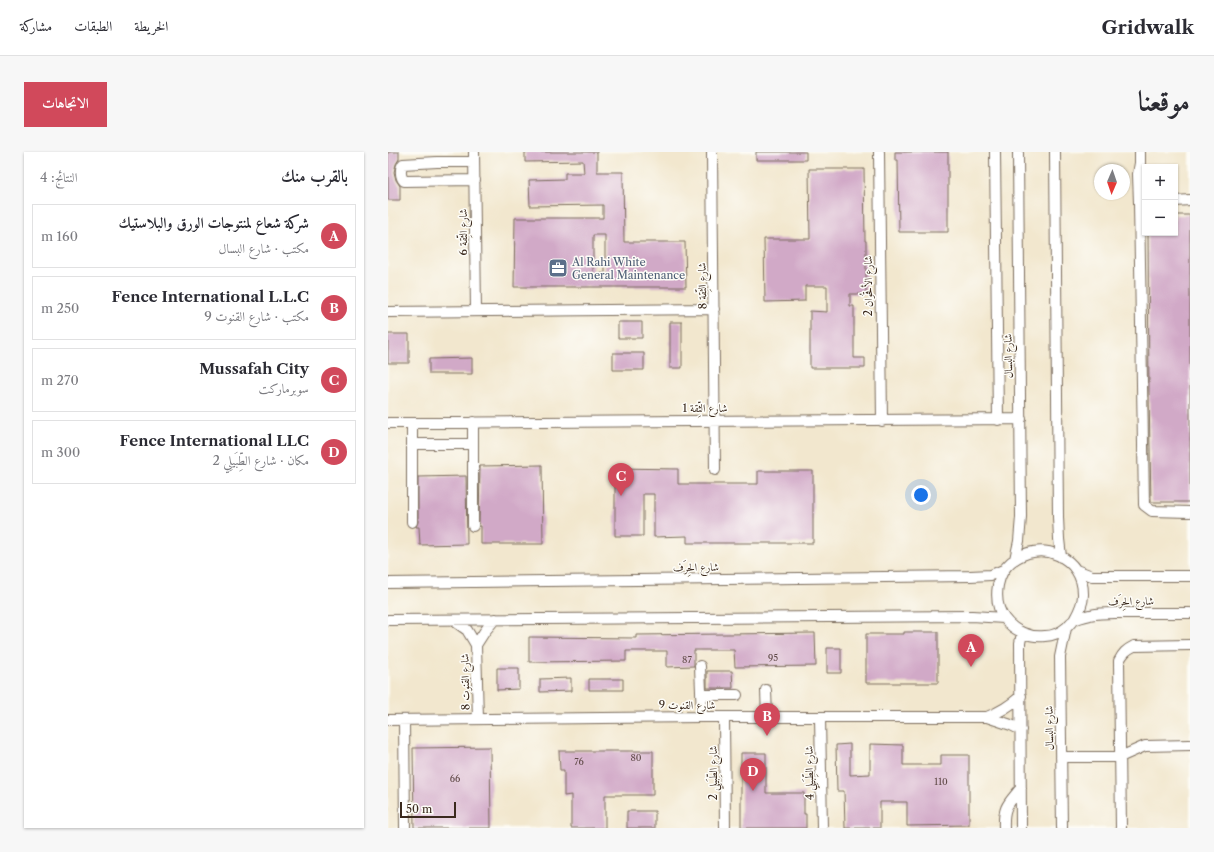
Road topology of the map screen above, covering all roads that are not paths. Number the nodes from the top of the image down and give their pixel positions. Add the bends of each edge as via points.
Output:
1 (712, 152) edge
2 (879, 152) edge
3 (995, 152) edge
4 (1018, 152) edge
5 (1055, 152) edge
6 (1140, 152) edge
7 (474, 157) edge
8 (475, 180) junction
9 (1190, 200) edge
10 (1178, 201) edge
11 (1142, 203) edge
12 (1142, 236) edge
13 (714, 309) junction
14 (476, 311) junction
15 (388, 312) edge
16 (1021, 419) junction
17 (715, 420) junction
18 (998, 420) junction
19 (882, 421) junction
20 (473, 422) junction
21 (388, 423) edge
22 (412, 423) junction
23 (412, 444) junction
24 (473, 444) junction
25 (715, 470) dead end
26 (1190, 512) edge
27 (412, 522) dead end
28 (473, 526) dead end
29 (1061, 557) junction
30 (1015, 559) junction
31 (1003, 570) junction
32 (1076, 570) junction
33 (1190, 576) edge
34 (388, 583) edge
35 (1190, 613) edge
36 (1004, 618) junction
37 (496, 619) junction
38 (388, 620) edge
39 (453, 620) junction
40 (1074, 620) junction
41 (1066, 628) junction
42 (1022, 633) junction
43 (476, 645) junction
44 (1190, 645) edge
45 (700, 666) dead end
46 (766, 690) dead end
47 (701, 695) junction
48 (737, 695) dead end
49 (1021, 696) junction
50 (702, 717) junction
51 (724, 717) junction
52 (767, 717) junction
53 (820, 717) junction
54 (987, 717) junction
55 (478, 719) junction
56 (388, 720) edge
57 (404, 720) junction
58 (1021, 730) junction
59 (1190, 744) edge
60 (1061, 756) junction
61 (1120, 757) junction
62 (1021, 788) junction
63 (405, 828) edge
64 (725, 828) edge
65 (822, 828) edge
66 (1004, 828) edge
67 (1021, 828) edge
68 (1062, 828) edge
69 (1121, 828) edge

1 - 13 street, شارع الثِّقة 8
2 - 19 street, شارع الأقحُوان 2
3 - 18 street
4 - 16 street, شارع البسال
5 - 29 street via 1058,517
6 - 11 street via 1138,174
7 - 8 street, شارع الثِّقة 6
7 - 8 street via 403,164 401,170 404,181
8 - 14 street, شارع الثِّقة 6
9 - 10 street
12 - 26 street via 1144,505 1152,511
13 - 14 street
13 - 17 street, شارع الثِّقة 8
14 - 15 street
16 - 18 street, شارع الثِّقة 1
16 - 30 street, شارع البسال via 1021,517
17 - 19 street, شارع الثِّقة 1
17 - 20 street, شارع الثِّقة 1
17 - 25 street, شارع الثِّقة 8
18 - 19 street, شارع الثِّقة 1
20 - 22 street, شارع الثِّقة 1
20 - 24 street
21 - 22 street, شارع الثِّقة 1
22 - 23 street
23 - 24 street
23 - 27 street
24 - 28 street
29 - 30 street via 1042,551 1023,554
29 - 32 street
30 - 31 street
31 - 34 street, شارع الحِرَف via 990,575 970,576
31 - 36 street via 997,594 998,606
32 - 33 street via 1092,576
32 - 40 street via 1083,596
35 - 40 street, شارع الحِرَف via 1090,614
36 - 37 street via 972,616
36 - 42 street
37 - 39 street
37 - 43 street, شارع القنوت 8
38 - 39 street
39 - 43 street, شارع القنوت 8 via 467,630
40 - 41 street
41 - 42 street via 1044,637
41 - 60 street, شارع البسال via 1060,657
42 - 49 street
43 - 55 street, شارع القنوت 8
44 - 61 street via 1134,646 1122,654 1119,661
45 - 47 street
46 - 52 street
47 - 48 street
47 - 50 street
49 - 54 street, شارع القنوت 9 via 1001,711
49 - 58 street
50 - 51 street, شارع القنوت 9
50 - 55 street, شارع القنوت 9
51 - 52 street, شارع القنوت 9
51 - 64 street, شارع الطِّبَيلِي 2
52 - 53 street, شارع القنوت 9
53 - 54 street, شارع القنوت 9
53 - 65 street, شارع الطِّبَيلِي 4
54 - 58 street, شارع القنوت 9
55 - 57 street, شارع القنوت 9
56 - 57 street, شارع القنوت 9
57 - 63 street
58 - 62 street
59 - 61 street via 1145,746
60 - 61 street
60 - 68 street, شارع البسال
61 - 69 street
62 - 66 street via 1006,807
62 - 67 street

